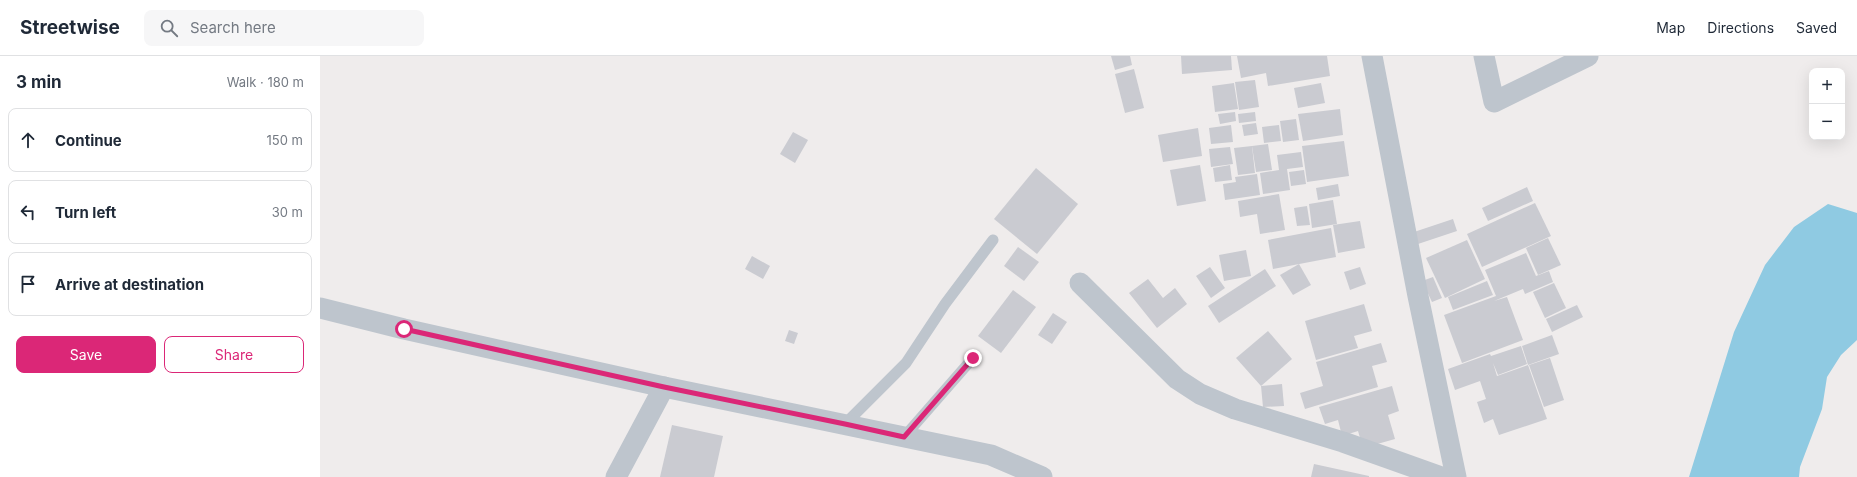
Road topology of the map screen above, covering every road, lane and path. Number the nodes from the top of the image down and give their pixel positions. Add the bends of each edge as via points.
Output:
1 (1372, 56) edge
2 (1484, 56) edge
3 (1588, 56) edge
4 (993, 240) dead end
5 (1080, 283) dead end
6 (320, 308) edge
7 (973, 358) dead end
8 (664, 387) junction
9 (845, 424) junction
10 (904, 437) junction
11 (616, 477) edge
12 (1042, 477) edge
13 (1441, 477) edge
14 (1456, 477) edge

1 - 14 street
2 - 3 street via 1494,102
4 - 9 lane via 945,304 906,363
5 - 13 street via 1178,379 1200,394 1235,409 1336,440
6 - 8 street
7 - 10 lane
8 - 9 street
8 - 11 street
9 - 10 street
10 - 12 street via 991,455

